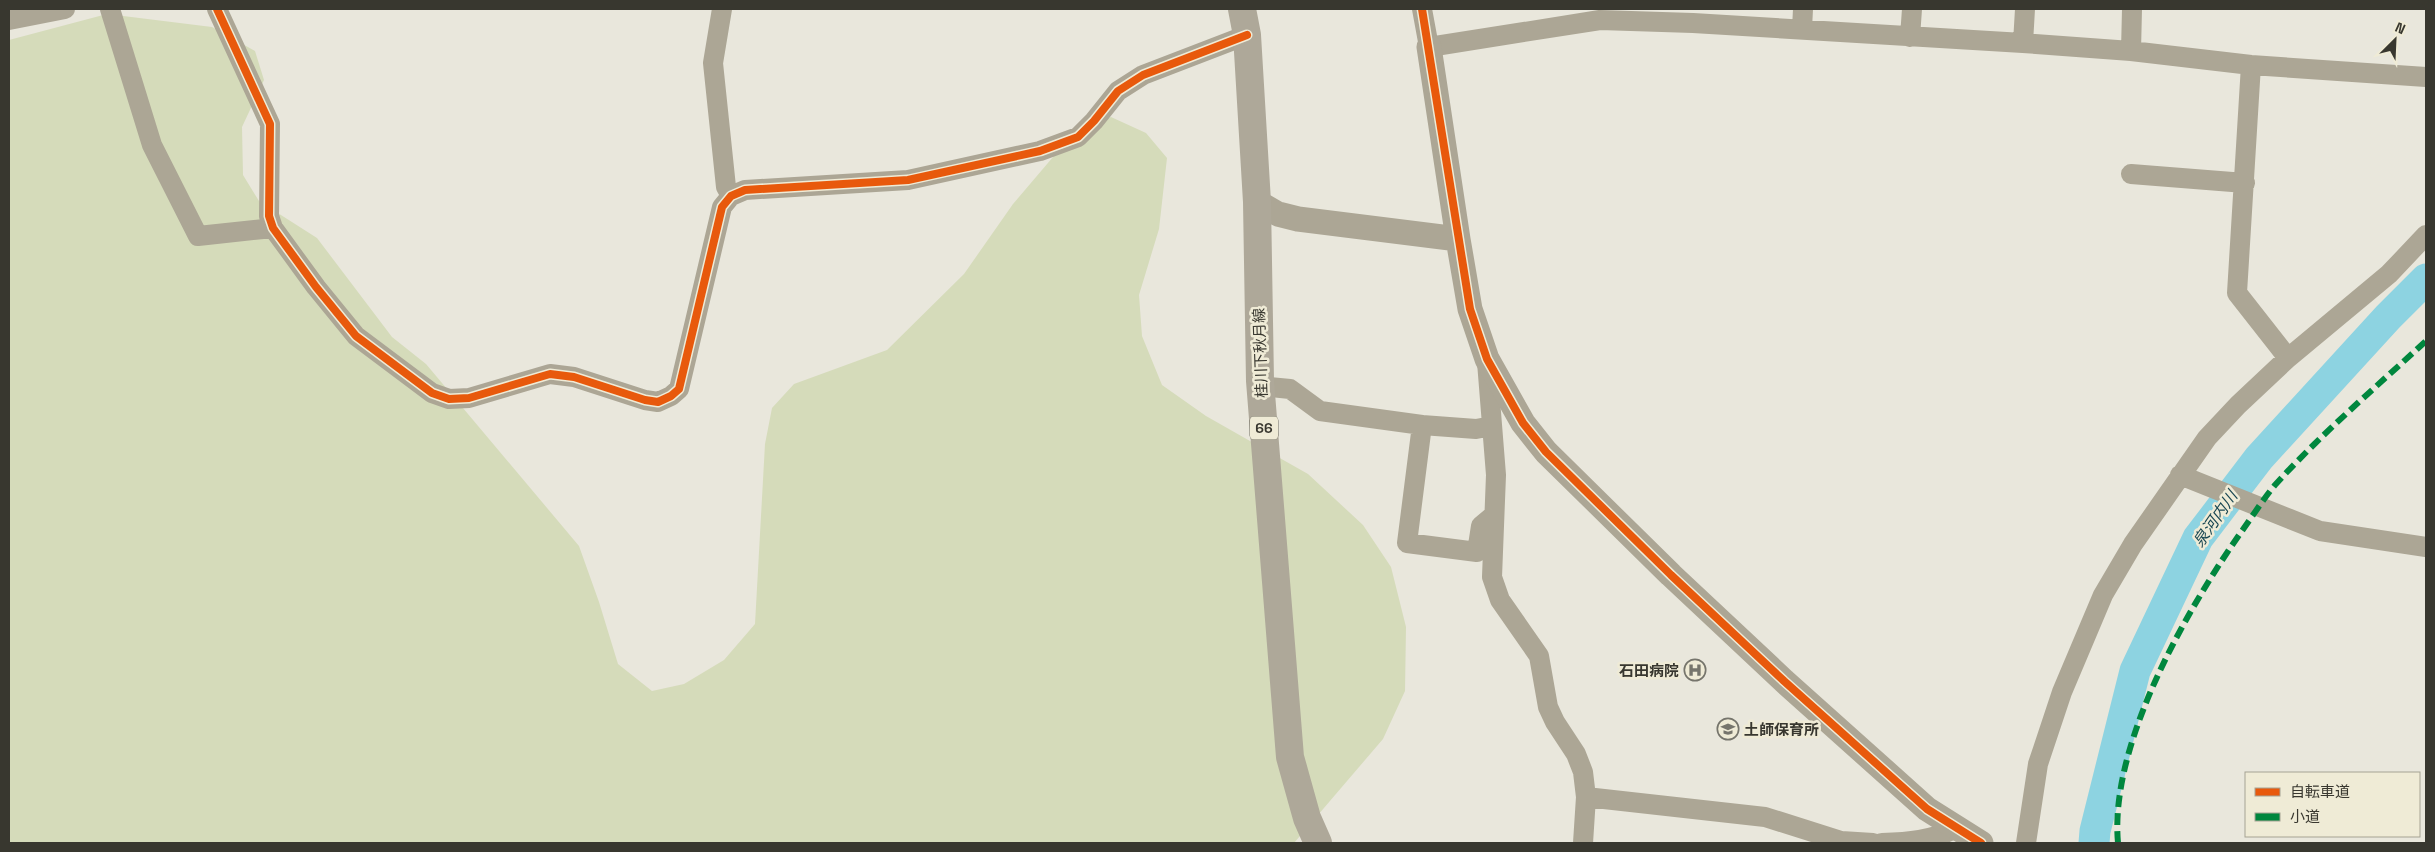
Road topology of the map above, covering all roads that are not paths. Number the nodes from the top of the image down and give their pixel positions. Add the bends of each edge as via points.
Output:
1 (66, 9) edge
2 (110, 9) edge
3 (218, 9) edge
4 (722, 9) edge
5 (1422, 9) edge
6 (1803, 9) edge
7 (1912, 9) edge
8 (2025, 9) edge
9 (2132, 9) edge
10 (1601, 14) edge
11 (1244, 16) edge
12 (1694, 16) edge
13 (9, 20) edge
14 (1802, 29) junction
15 (1910, 37) junction
16 (2023, 43) junction
17 (1429, 47) junction
18 (2131, 51) junction
19 (2251, 65) junction
20 (2426, 77) edge
21 (2131, 174) dead end
22 (2245, 183) junction
23 (731, 196) junction
24 (1257, 202) junction
25 (273, 228) junction
26 (2426, 235) edge
27 (1458, 239) junction
28 (2288, 358) junction
29 (1487, 359) junction
30 (1260, 386) junction
31 (1422, 425) junction
32 (1492, 426) junction
33 (2186, 477) junction
34 (1494, 515) junction
35 (2426, 547) edge
36 (1586, 797) junction
37 (1955, 829) junction
38 (1318, 843) edge
39 (1583, 843) edge
40 (1873, 843) edge
41 (1882, 843) edge
42 (1981, 843) edge
43 (2026, 843) edge

1 - 13 street
2 - 25 street via 152,145 198,236
3 - 25 street via 270,124 269,209
4 - 23 street via 713,63 726,186
5 - 17 street
6 - 14 street
7 - 15 street
8 - 16 street
9 - 18 street
10 - 12 street
10 - 17 street
11 - 23 street via 1118,91 1094,122 1078,136 1040,151 908,180 752,189
11 - 24 main road, 桂川下秋月線 / 66
12 - 14 street
14 - 15 street
15 - 16 street
16 - 18 street
17 - 27 street
18 - 19 street
19 - 20 street
19 - 22 street
21 - 22 street
22 - 28 street via 2237,293
23 - 25 street via 722,207 679,389 658,402 574,377 550,374 469,398 449,399 432,393 356,336
24 - 27 street via 1278,214 1298,219
24 - 30 main road, 桂川下秋月線 / 66
26 - 28 street via 2388,274
27 - 29 street via 1470,308
28 - 33 street via 2207,438
29 - 32 street
29 - 37 street via 1523,423 1546,452 1784,681 1926,809
30 - 31 street via 1290,389 1320,411
30 - 38 main road, 桂川下秋月線 / 66 via 1290,757 1307,818
31 - 32 street via 1476,429
31 - 34 street via 1407,543 1477,552 1481,526
32 - 34 street via 1496,475
33 - 35 street via 2320,531
33 - 43 street via 2133,544 2103,595 2062,692 2038,764
34 - 36 street via 1492,577 1500,600 1538,656 1548,707 1576,754 1583,772
36 - 39 street
36 - 40 street via 1765,817 1841,841
37 - 41 street via 1936,838
37 - 42 street

